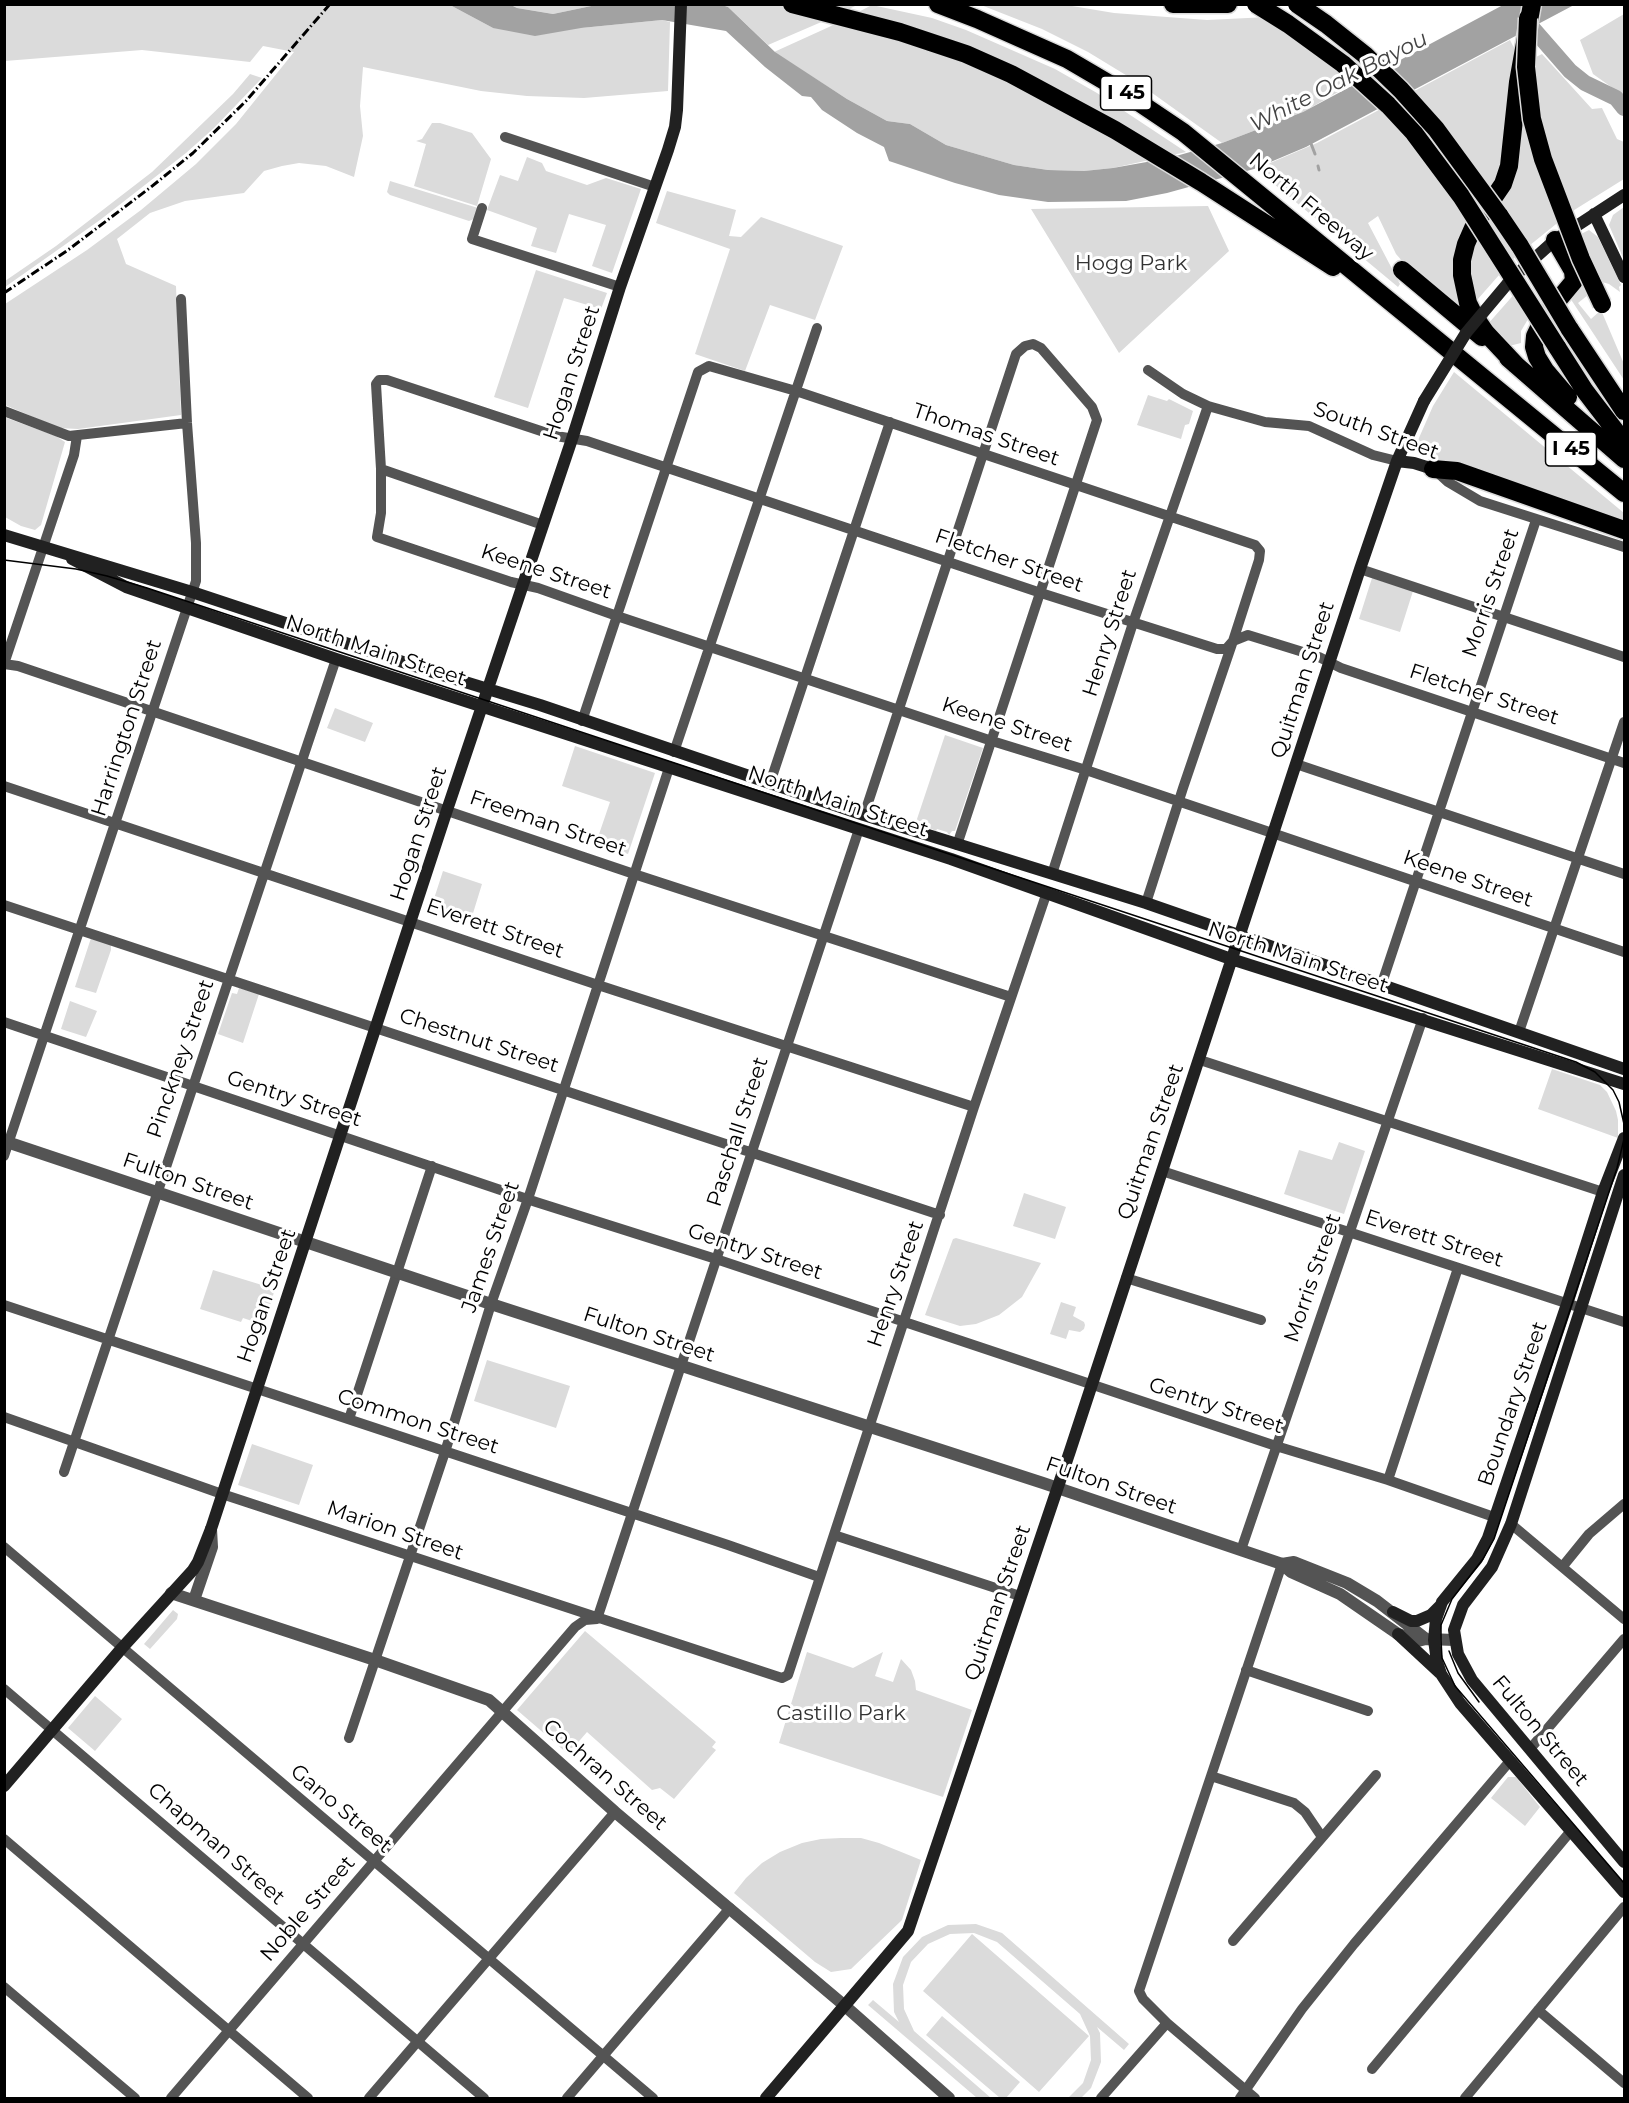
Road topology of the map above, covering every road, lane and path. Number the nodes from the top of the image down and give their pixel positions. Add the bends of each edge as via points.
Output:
1 (681, 4) edge
2 (792, 4) edge
3 (938, 4) edge
4 (1173, 4) edge
5 (1228, 4) edge
6 (1256, 4) edge
7 (1297, 4) edge
8 (1530, 11) edge
9 (505, 137) dead end
10 (655, 187) junction
11 (1624, 195) edge
12 (482, 208) dead end
13 (1594, 214) junction
14 (1286, 225) junction
15 (1555, 240) junction
16 (1402, 270) dead end
17 (1624, 277) edge
18 (620, 288) junction
19 (181, 299) dead end
20 (1602, 304) dead end
21 (817, 328) dead end
22 (1516, 365) junction
23 (1148, 370) dead end
24 (796, 392) junction
25 (1208, 406) junction
26 (4, 411) edge
27 (1624, 411) edge
28 (890, 422) junction
29 (187, 423) junction
30 (77, 436) junction
31 (1599, 436) junction
32 (572, 439) junction
33 (1624, 442) edge
34 (983, 454) junction
35 (1624, 459) edge
36 (1397, 461) junction
37 (666, 467) junction
38 (381, 469) junction
39 (1433, 469) junction
40 (1076, 486) junction
41 (1624, 493) edge
42 (759, 499) junction
43 (1169, 516) junction
44 (1536, 520) junction
45 (543, 525) junction
46 (854, 530) junction
47 (1624, 530) edge
48 (4, 535) edge
49 (43, 547) junction
50 (1624, 547) edge
51 (947, 561) junction
52 (1360, 569) junction
53 (523, 585) junction
54 (192, 592) junction
55 (1041, 593) junction
56 (187, 607) junction
57 (617, 616) junction
58 (1503, 617) junction
59 (1133, 623) junction
60 (1233, 642) junction
61 (710, 646) junction
62 (1624, 657) edge
63 (336, 659) junction
64 (1330, 663) junction
65 (5, 664) edge
66 (806, 679) junction
67 (489, 688) junction
68 (483, 706) junction
69 (898, 710) junction
70 (153, 712) junction
71 (1472, 712) junction
72 (582, 721) junction
73 (1624, 722) edge
74 (992, 741) junction
75 (674, 752) junction
76 (1612, 758) junction
77 (302, 761) junction
78 (1624, 763) edge
79 (1296, 764) junction
80 (669, 768) junction
81 (1086, 770) junction
82 (770, 783) junction
83 (4, 786) edge
84 (1179, 801) junction
85 (447, 810) junction
86 (1440, 813) junction
87 (864, 815) junction
88 (116, 824) junction
89 (859, 829) junction
90 (1273, 832) junction
91 (957, 845) junction
92 (1580, 858) junction
93 (264, 873) junction
94 (634, 874) junction
95 (1052, 874) junction
96 (1624, 874) edge
97 (1415, 881) junction
98 (1047, 892) junction
99 (1146, 903) junction
100 (4, 905) edge
101 (411, 921) junction
102 (1554, 929) junction
103 (80, 930) junction
104 (824, 936) junction
105 (1239, 936) junction
106 (1624, 952) edge
107 (1232, 958) junction
108 (229, 979) junction
109 (598, 985) junction
110 (1381, 986) junction
111 (1011, 997) junction
112 (1423, 1018) junction
113 (4, 1022) edge
114 (376, 1028) junction
115 (1519, 1032) junction
116 (45, 1036) junction
117 (787, 1045) junction
118 (1200, 1060) junction
119 (1624, 1069) edge
120 (1624, 1084) edge
121 (193, 1085) junction
122 (563, 1090) junction
123 (974, 1107) junction
124 (1389, 1122) junction
125 (341, 1135) junction
126 (1624, 1138) edge
127 (7, 1142) edge
128 (752, 1152) junction
129 (4, 1156) edge
130 (432, 1166) junction
131 (1162, 1171) junction
132 (1624, 1176) edge
133 (157, 1192) junction
134 (1603, 1192) junction
135 (528, 1199) junction
136 (940, 1215) junction
137 (1350, 1232) junction
138 (305, 1242) junction
139 (716, 1259) junction
140 (1458, 1268) junction
141 (398, 1273) junction
142 (1126, 1278) junction
143 (491, 1304) junction
144 (1568, 1304) junction
145 (4, 1305) edge
146 (1581, 1308) junction
147 (1261, 1320) dead end
148 (1624, 1322) edge
149 (903, 1323) junction
150 (108, 1340) junction
151 (680, 1366) junction
152 (1091, 1385) junction
153 (256, 1389) junction
154 (4, 1417) edge
155 (349, 1419) junction
156 (869, 1426) junction
157 (73, 1443) junction
158 (1276, 1446) junction
159 (445, 1452) junction
160 (64, 1472) dead end
161 (1388, 1480) junction
162 (1057, 1489) junction
163 (222, 1494) junction
164 (1624, 1504) edge
165 (632, 1513) junction
166 (1494, 1517) junction
167 (1511, 1524) junction
168 (211, 1529) junction
169 (834, 1535) junction
170 (4, 1547) edge
171 (1241, 1550) junction
172 (410, 1557) junction
173 (1282, 1564) junction
174 (1563, 1566) junction
175 (819, 1577) junction
176 (1347, 1583) junction
177 (171, 1593) junction
178 (1340, 1594) junction
179 (1020, 1596) junction
180 (194, 1600) junction
181 (1442, 1602) junction
182 (1393, 1612) junction
183 (597, 1619) junction
184 (1624, 1619) edge
185 (1398, 1634) junction
186 (1430, 1639) junction
187 (1624, 1639) edge
188 (1455, 1640) junction
189 (122, 1648) junction
190 (375, 1660) junction
191 (1246, 1670) junction
192 (1441, 1674) junction
193 (774, 1677) joint
194 (4, 1689) edge
195 (502, 1711) junction
196 (1368, 1711) dead end
197 (52, 1730) junction
198 (349, 1738) dead end
199 (1530, 1749) junction
200 (1510, 1761) junction
201 (1376, 1775) dead end
202 (1211, 1776) junction
203 (4, 1786) edge
204 (615, 1812) junction
205 (1570, 1832) junction
206 (1322, 1837) junction
207 (4, 1839) edge
208 (373, 1862) junction
209 (1624, 1862) edge
210 (1624, 1892) edge
211 (1624, 1907) edge
212 (730, 1908) junction
213 (1233, 1941) dead end
214 (303, 1945) junction
215 (489, 1959) junction
216 (4, 1986) edge
217 (845, 2006) junction
218 (1538, 2010) junction
219 (1167, 2023) junction
220 (228, 2031) junction
221 (418, 2042) junction
222 (604, 2056) junction
223 (1372, 2069) dead end
224 (1624, 2084) edge
225 (1243, 2094) edge
226 (135, 2098) edge
227 (171, 2098) edge
228 (308, 2098) edge
229 (369, 2098) edge
230 (484, 2098) edge
231 (567, 2098) edge
232 (653, 2098) edge
233 (766, 2098) edge
234 (949, 2098) edge
235 (1101, 2098) edge
236 (1255, 2098) edge
237 (1467, 2098) edge

1 - 10 main road, Hogan Street via 675,127
2 - 14 highway via 900,32 1011,74
3 - 14 highway, North Freeway / I 45 via 1067,59 1125,93 1183,132
4 - 5 highway
6 - 33 highway, bridge via 1343,64 1414,134 1467,204 1585,391
7 - 27 highway, bridge via 1365,55 1436,129 1499,215
8 - 20 highway, bridge via 1526,68 1532,119 1560,204
8 - 22 highway, bridge via 1509,166 1503,184 1466,244 1462,275 1468,303 1486,333
9 - 10 street
10 - 18 main road, Hogan Street
11 - 13 main road, Quitman Street
12 - 18 street via 472,239
13 - 15 main road, Quitman Street
13 - 17 main road
14 - 41 highway, I 45 via 1423,329
15 - 31 highway via 1573,271 1574,281 1544,317 1534,336 1534,346 1545,370
15 - 36 main road, Quitman Street, bridge via 1508,283 1466,333 1424,401
16 - 22 highway
18 - 32 main road, Hogan Street
19 - 29 street, Harrington Street
21 - 24 street
22 - 31 highway
23 - 25 street, South Street
24 - 28 street, Thomas Street
24 - 37 street, Thomas Street via 704,367 696,376
24 - 42 street
25 - 36 street, South Street via 1265,422 1309,426 1372,455
25 - 43 street, Henry Street
26 - 30 street
28 - 34 street, Thomas Street
28 - 46 street
29 - 30 street
29 - 54 street, Harrington Street via 197,570
30 - 49 street
31 - 35 highway
32 - 37 street, Fletcher Street
32 - 38 street, Fletcher Street via 387,380 377,381
32 - 45 main road, Hogan Street
34 - 40 street, Thomas Street
34 - 40 street via 1017,354 1033,344 1041,348 1095,413 1095,429
34 - 51 street
36 - 39 main road, South Street
36 - 52 main road, Quitman Street
37 - 42 street, Fletcher Street
37 - 57 street
38 - 45 street
38 - 53 street, Keene Street via 377,537
39 - 44 street, South Street via 1480,501
39 - 47 highway via 1457,471
40 - 43 street, Thomas Street
40 - 55 street
42 - 46 street, Fletcher Street
42 - 61 street
43 - 59 street, Henry Street
43 - 60 street, Thomas Street via 1255,545 1260,551
44 - 50 street, South Street
44 - 58 street, Morris Street
45 - 53 main road, Hogan Street
46 - 51 street, Fletcher Street
46 - 66 street
48 - 49 main road, North Main Street
49 - 54 main road, North Main Street
49 - 56 main road, North Main Street via 126,587
49 - 65 street
51 - 55 street, Fletcher Street
51 - 69 street
52 - 58 street
52 - 64 main road, Quitman Street
53 - 57 street, Keene Street
53 - 67 main road, Hogan Street
54 - 56 street, Harrington Street
54 - 67 main road, North Main Street
55 - 59 street, Fletcher Street
55 - 74 street
56 - 63 main road, North Main Street
56 - 70 street, Harrington Street
57 - 61 street, Keene Street
57 - 72 street
58 - 62 street
58 - 71 street, Morris Street
59 - 60 street, Fletcher Street via 1217,649
59 - 81 street, Henry Street
60 - 64 street, Fletcher Street via 1248,635
60 - 84 street
61 - 66 street, Keene Street
61 - 75 street
63 - 68 main road, North Main Street
63 - 77 street, Pinckney Street
64 - 71 street, Fletcher Street
64 - 79 main road, Quitman Street
65 - 70 street, Freeman Street
66 - 69 street, Keene Street
66 - 82 street
67 - 68 main road, Hogan Street
67 - 72 main road, North Main Street
68 - 80 main road, North Main Street
68 - 85 main road, Hogan Street
69 - 74 street, Keene Street
69 - 87 street
70 - 77 street, Freeman Street
70 - 88 street, Harrington Street
71 - 76 street, Fletcher Street
71 - 86 street, Morris Street
72 - 75 main road, North Main Street
73 - 76 street
74 - 81 street, Keene Street
74 - 91 street
75 - 82 main road, North Main Street
76 - 78 street, Fletcher Street
76 - 92 street
77 - 85 street, Freeman Street
77 - 93 street, Pinckney Street
79 - 86 street
79 - 90 main road, Quitman Street
80 - 89 main road, North Main Street
80 - 94 street, James Street
81 - 84 street, Keene Street
81 - 95 street, Henry Street
82 - 87 main road, North Main Street
83 - 88 street, Everett Street
84 - 90 street, Keene Street
84 - 99 street
85 - 94 street, Freeman Street
85 - 101 main road, Hogan Street
86 - 92 street
86 - 97 street, Morris Street
87 - 91 main road, North Main Street
88 - 93 street, Everett Street
88 - 103 street, Harrington Street
89 - 98 main road, North Main Street
89 - 104 street, Paschall Street
90 - 97 street, Keene Street
90 - 105 main road, Quitman Street
91 - 95 main road, North Main Street
92 - 96 street
92 - 102 street
93 - 101 street, Everett Street
93 - 108 street, Pinckney Street
94 - 104 street, Freeman Street
94 - 109 street, James Street
95 - 99 main road, North Main Street
97 - 102 street, Keene Street
97 - 110 street, Morris Street
98 - 107 main road, North Main Street
98 - 111 street, Henry Street
99 - 105 main road, North Main Street
100 - 103 street, Chestnut Street
101 - 109 street, Everett Street
101 - 114 main road, Hogan Street
102 - 106 street, Keene Street
102 - 115 street
103 - 108 street, Chestnut Street
103 - 116 street, Harrington Street
104 - 111 street, Freeman Street
104 - 117 street, Paschall Street
105 - 107 main road, Quitman Street
105 - 110 main road, North Main Street
107 - 112 main road, North Main Street
107 - 118 main road, Quitman Street
108 - 114 street, Chestnut Street
108 - 121 street, Pinckney Street
109 - 117 street, Everett Street
109 - 122 street, James Street
110 - 115 main road, North Main Street
111 - 123 street, Henry Street
112 - 120 main road, North Main Street
112 - 124 street, Morris Street
113 - 116 street, Gentry Street
114 - 122 street, Chestnut Street
114 - 125 main road, Hogan Street
115 - 119 main road, North Main Street
116 - 121 street, Gentry Street
116 - 127 street, Harrington Street
117 - 123 street, Everett Street
117 - 128 street, Paschall Street
118 - 124 street
118 - 131 main road, Quitman Street
121 - 125 street, Gentry Street
121 - 133 street, Pinckney Street
122 - 128 street, Chestnut Street
122 - 135 street, James Street
123 - 136 street, Henry Street
124 - 134 street
124 - 137 street, Morris Street
125 - 130 street, Gentry Street
125 - 138 main road, Hogan Street
126 - 134 main road, Boundary Street
127 - 129 street, Harrington Street
127 - 133 street, Fulton Street
128 - 136 street, Chestnut Street
128 - 139 street, Paschall Street
130 - 135 street, Gentry Street
130 - 141 street
131 - 137 street, Everett Street
131 - 142 main road, Quitman Street
132 - 146 main road, Boundary Street
133 - 138 street, Fulton Street
133 - 150 street, Pinckney Street
134 - 144 main road, Boundary Street
135 - 139 street, Gentry Street
135 - 143 street, James Street
136 - 149 street, Henry Street
137 - 140 street, Everett Street
137 - 158 street, Morris Street
138 - 141 street, Fulton Street
138 - 153 main road, Hogan Street
139 - 149 street, Gentry Street
139 - 151 street, Paschall Street
140 - 144 street, Everett Street
140 - 161 street
141 - 143 street, Fulton Street
141 - 155 street
142 - 147 street
142 - 152 main road, Quitman Street
143 - 151 street, Fulton Street
143 - 159 street, James Street
144 - 146 street, Everett Street
144 - 166 main road, Boundary Street
145 - 150 street, Common Street
146 - 148 street, Everett Street
146 - 167 main road, Boundary Street
149 - 152 street, Gentry Street
149 - 156 street, Henry Street
150 - 153 street, Common Street
150 - 157 street, Pinckney Street
151 - 156 street, Fulton Street
151 - 165 street, Paschall Street
152 - 158 street, Gentry Street
152 - 162 main road, Quitman Street
153 - 155 street, Common Street
153 - 163 main road, Hogan Street
154 - 157 street, Marion Street
155 - 159 street, Common Street
156 - 162 street, Fulton Street
156 - 169 street, Henry Street
157 - 160 street, Pinckney Street
157 - 163 street, Marion Street
158 - 161 street, Gentry Street
158 - 171 street, Morris Street
159 - 165 street, Common Street
159 - 172 street, James Street
161 - 166 street, Gentry Street
162 - 171 street, Fulton Street
162 - 179 main road, Quitman Street
163 - 168 main road, Hogan Street
163 - 172 street, Marion Street
164 - 174 street via 1589,1534
165 - 175 street, Common Street
165 - 183 street, Paschall Street
166 - 181 main road, Boundary Street via 1484,1548
167 - 174 street
167 - 188 main road, Boundary Street via 1492,1567 1460,1611
168 - 177 main road, Hogan Street via 196,1565
168 - 180 street via 212,1547
169 - 175 street, Henry Street
169 - 179 street
170 - 189 street, Gano Street
171 - 173 street, Fulton Street
172 - 183 street, Marion Street
172 - 190 street, James Street
173 - 176 street, Fulton Street via 1293,1562
173 - 178 street, Fulton Street
173 - 191 street
174 - 184 street
175 - 193 street, Henry Street via 788,1675
176 - 178 street
176 - 182 street, Fulton Street
177 - 180 street, Cochran Street
177 - 189 main road, Hogan Street
178 - 185 street, Fulton Street
179 - 217 main road, Quitman Street via 908,1931
180 - 190 street, Cochran Street
181 - 182 main road via 1431,1615 1417,1621
181 - 186 main road, Boundary Street
182 - 186 street, Fulton Street
183 - 193 street, Marion Street
183 - 195 street, Noble Street via 578,1624
185 - 186 street, Fulton Street via 1418,1641
185 - 192 main road
186 - 188 street, Fulton Street
186 - 192 main road, Boundary Street
187 - 199 street
188 - 199 main road, Fulton Street via 1466,1671
189 - 197 main road, Hogan Street
189 - 208 street, Gano Street
190 - 195 street, Cochran Street via 483,1698
190 - 198 street, James Street
191 - 196 street
191 - 202 street
192 - 200 main road, Fulton Street
194 - 197 street, Chapman Street
195 - 204 street, Cochran Street
195 - 208 street, Noble Street
197 - 203 main road, Hogan Street
197 - 214 street, Chapman Street
199 - 209 main road, Fulton Street
200 - 205 main road, Fulton Street
200 - 225 street via 1310,2000
201 - 206 street
202 - 206 street via 1294,1803
202 - 219 street via 1139,1991
204 - 212 street, Cochran Street
204 - 215 street
205 - 210 main road, Fulton Street
205 - 223 street
206 - 213 street
207 - 220 street
208 - 214 street, Noble Street
208 - 215 street, Gano Street
211 - 218 street
212 - 217 street, Cochran Street
212 - 222 street
214 - 220 street, Noble Street
214 - 221 street, Chapman Street
215 - 221 street
215 - 222 street, Gano Street
216 - 226 street
217 - 233 main road, Quitman Street
217 - 234 street, Cochran Street
218 - 224 street
218 - 237 street
219 - 225 street
219 - 235 street
220 - 227 street, Noble Street
220 - 228 street
221 - 229 street
221 - 230 street, Chapman Street
222 - 231 street
222 - 232 street, Gano Street
225 - 236 street

